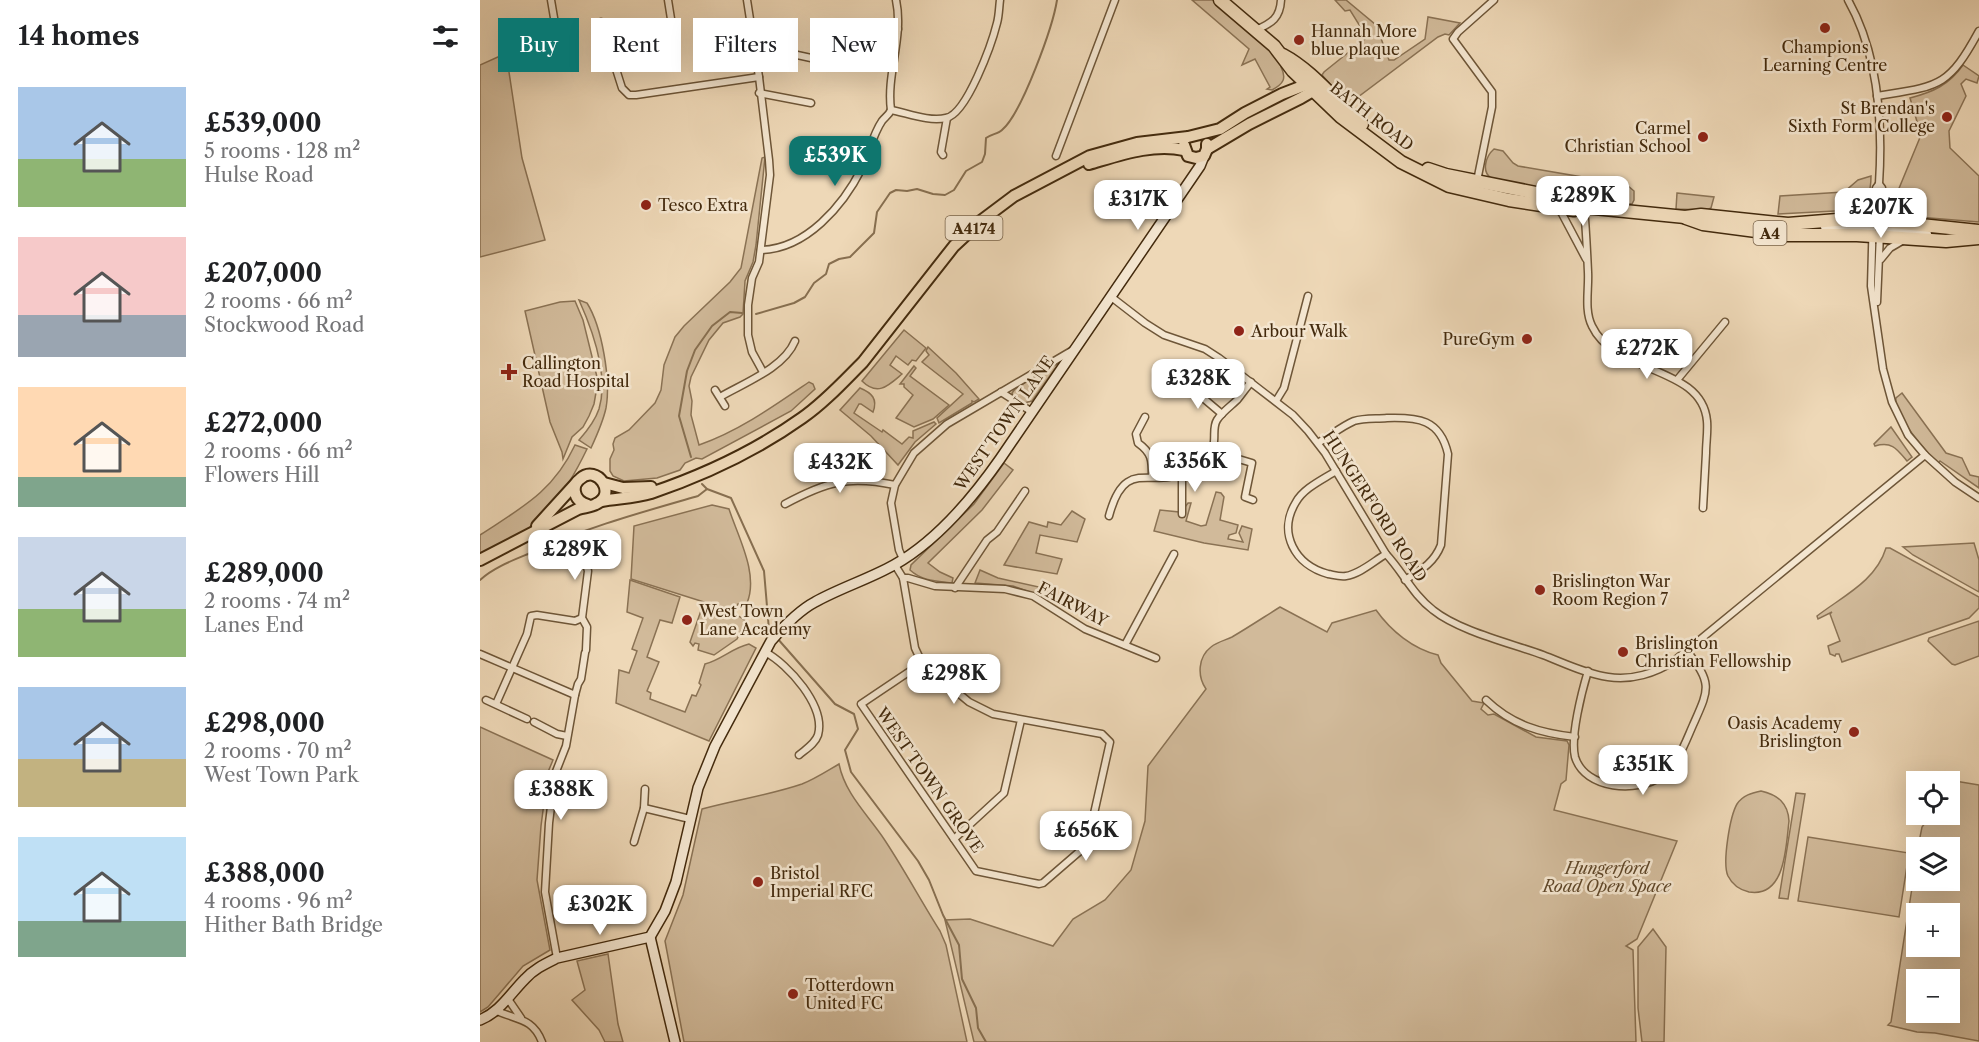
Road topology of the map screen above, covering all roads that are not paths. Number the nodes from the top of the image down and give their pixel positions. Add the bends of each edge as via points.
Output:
1 (552, 0) edge
2 (668, 0) edge
3 (747, 0) edge
4 (896, 0) edge
5 (1000, 0) edge
6 (1115, 0) edge
7 (1220, 0) edge
8 (1494, 0) edge
9 (1848, 0) edge
10 (1281, 2) edge
11 (555, 18) edge
12 (671, 18) edge
13 (750, 18) edge
14 (898, 29) edge
15 (1256, 30) junction
16 (1979, 31) edge
17 (1282, 54) junction
18 (1293, 71) junction
19 (617, 72) edge
20 (758, 72) edge
21 (893, 72) edge
22 (759, 77) junction
23 (1312, 85) junction
24 (759, 93) junction
25 (1281, 94) junction
26 (1878, 96) junction
27 (810, 103) dead end
28 (891, 110) junction
29 (947, 118) junction
30 (1193, 136) junction
31 (1206, 152) junction
32 (1186, 153) junction
33 (943, 155) dead end
34 (1056, 156) dead end
35 (1074, 165) junction
36 (1188, 181) junction
37 (1477, 181) junction
38 (1879, 184) junction
39 (1874, 200) junction
40 (1882, 206) junction
41 (1584, 207) junction
42 (1559, 208) junction
43 (1685, 217) junction
44 (1850, 220) junction
45 (1897, 222) junction
46 (1788, 224) junction
47 (1877, 229) junction
48 (1979, 231) edge
49 (1979, 238) edge
50 (1905, 239) junction
51 (761, 250) junction
52 (1586, 260) junction
53 (1879, 263) junction
54 (1110, 296) junction
55 (1308, 296) dead end
56 (1876, 313) junction
57 (1725, 322) dead end
58 (795, 341) dead end
59 (1073, 350) junction
60 (763, 372) junction
61 (1677, 380) junction
62 (1251, 382) junction
63 (1190, 387) dead end
64 (715, 390) dead end
65 (1001, 392) junction
66 (720, 397) junction
67 (1276, 401) junction
68 (725, 406) dead end
69 (1032, 412) junction
70 (1222, 414) junction
71 (1145, 417) dead end
72 (1318, 443) junction
73 (1213, 448) junction
74 (1925, 455) junction
75 (1336, 471) junction
76 (1182, 473) junction
77 (1152, 477) junction
78 (578, 481) junction
79 (604, 483) junction
80 (671, 484) junction
81 (894, 485) junction
82 (1025, 491) dead end
83 (1979, 498) edge
84 (1253, 500) dead end
85 (602, 501) junction
86 (785, 504) dead end
87 (588, 505) junction
88 (1703, 508) dead end
89 (1182, 514) dead end
90 (1109, 516) dead end
91 (525, 536) junction
92 (594, 538) dead end
93 (580, 542) junction
94 (567, 546) dead end
95 (1174, 554) dead end
96 (1386, 554) junction
97 (903, 559) junction
98 (480, 560) edge
99 (895, 565) junction
100 (903, 578) junction
101 (1405, 580) junction
102 (956, 588) junction
103 (582, 618) junction
104 (1125, 645) junction
105 (1687, 651) junction
106 (765, 652) junction
107 (480, 654) edge
108 (1156, 658) dead end
109 (922, 663) junction
110 (513, 668) junction
111 (1588, 671) junction
112 (574, 695) junction
113 (486, 700) dead end
114 (1486, 700) dead end
115 (496, 704) junction
116 (527, 719) dead end
117 (1021, 720) junction
118 (534, 722) dead end
119 (567, 736) junction
120 (1575, 737) junction
121 (799, 755) dead end
122 (645, 789) dead end
123 (644, 808) junction
124 (690, 819) junction
125 (954, 839) junction
126 (634, 842) dead end
127 (650, 937) junction
128 (557, 958) junction
129 (508, 999) junction
130 (497, 1011) junction
131 (521, 1018) junction
132 (480, 1020) edge
133 (543, 1042) edge
134 (675, 1042) edge

1 - 11 street
2 - 12 street
3 - 13 street
4 - 14 street
5 - 29 street via 997,24 970,93 956,114
6 - 34 street
7 - 15 highway, A4
8 - 37 street via 1453,39 1492,92
9 - 26 street via 1864,38
10 - 15 street via 1277,18
15 - 17 highway, A4
16 - 26 street via 1964,58 1943,80 1924,88
17 - 18 highway, A4
17 - 23 highway, A4 via 1298,63
18 - 23 highway, A4
18 - 25 main road
19 - 22 street via 629,95
20 - 22 street
21 - 28 street
22 - 24 street
23 - 25 main road, A4174
23 - 31 main road, WEST TOWN LANE
23 - 37 highway, BATH ROAD / A4 via 1413,161 1437,172
23 - 42 highway, BATH ROAD / A4 via 1341,117 1372,142 1429,177 1449,186
24 - 27 street
24 - 51 street via 770,175
25 - 30 main road, A4174 via 1220,129
26 - 38 street
28 - 29 street
28 - 51 street via 882,121 861,171 836,208 804,236 775,249
29 - 33 street
30 - 31 main road via 1204,138
30 - 32 main road via 1184,142
30 - 35 main road, A4174 via 1137,143 1090,156
31 - 32 main road, A4174 via 1196,158
31 - 36 main road, WEST TOWN LANE
32 - 35 main road, A4174 via 1170,147
32 - 36 main road via 1190,163
35 - 80 main road, A4174 via 1014,196 954,246 862,362 804,417 755,447
36 - 54 main road, WEST TOWN LANE
37 - 41 highway, BATH ROAD / A4 via 1571,200
38 - 39 street
38 - 40 street
39 - 44 street
39 - 47 street
40 - 45 street
40 - 47 street
41 - 42 highway, BATH ROAD / A4
41 - 43 highway, BATH ROAD / A4
41 - 52 street
42 - 52 street
43 - 46 highway, BATH ROAD / A4 via 1701,215
43 - 47 highway, BATH ROAD / A4 via 1763,233
44 - 46 highway, BATH ROAD / A4
44 - 47 highway, BATH ROAD / A4
45 - 47 highway, BATH ROAD / A4
45 - 48 highway, BATH ROAD / A4
46 - 47 street, BATH ROAD
47 - 49 street, BATH ROAD
47 - 50 highway, BATH ROAD / A4
47 - 53 street
47 - 56 street via 1871,286
49 - 50 highway, BATH ROAD / A4
50 - 53 street via 1890,248
51 - 60 street via 752,278 748,335
52 - 61 street via 1589,317 1594,330 1624,358
53 - 56 street
54 - 59 main road, WEST TOWN LANE
54 - 62 street, HUNGERFORD ROAD via 1164,335 1205,349
55 - 67 street via 1284,388
56 - 74 street via 1883,369 1892,402 1908,435
57 - 61 street
58 - 60 street via 782,361
59 - 65 street, WEST TOWN LANE
59 - 69 main road, WEST TOWN LANE
60 - 66 street
61 - 88 street via 1698,395 1707,420
62 - 67 street, HUNGERFORD ROAD
62 - 70 street
63 - 70 street
64 - 66 street
65 - 69 street
65 - 81 street, WEST TOWN LANE via 930,438 914,453
66 - 68 street
67 - 72 street, HUNGERFORD ROAD
69 - 97 main road, WEST TOWN LANE via 969,500 938,532
70 - 73 street via 1217,420
71 - 77 street via 1136,434 1138,443 1149,451 1152,459
72 - 75 street, HUNGERFORD ROAD
72 - 101 street via 1355,421 1413,417 1427,422 1445,441 1448,454 1441,545 1432,562
73 - 76 street
73 - 84 street via 1252,463 1245,497
74 - 83 street
74 - 105 street, HUNGERFORD ROAD
75 - 96 street, HUNGERFORD ROAD
75 - 96 street via 1303,493 1295,504 1289,521 1294,552 1316,570 1341,576 1355,573
76 - 77 street
76 - 89 street
77 - 90 street via 1139,477 1119,490
78 - 79 main road, A4174 via 590,475
78 - 87 main road via 576,495
78 - 91 main road, A4174
79 - 80 main road, A4174 via 623,488
79 - 85 main road via 606,493
80 - 85 main road, A4174 via 642,495
81 - 86 street via 871,480 828,484
81 - 97 street via 891,503
82 - 102 street
85 - 87 main road, A4174
87 - 91 main road, A4174
91 - 98 main road, A4174
92 - 93 street
93 - 94 street
93 - 103 street via 588,571
95 - 104 street
96 - 101 street, HUNGERFORD ROAD
97 - 99 main road, WEST TOWN LANE
99 - 100 street
99 - 106 main road, WEST TOWN LANE via 814,603 780,631
100 - 102 street, FAIRWAY
100 - 109 street via 912,638
101 - 111 street, HUNGERFORD ROAD via 1419,598 1450,621
102 - 104 street, FAIRWAY via 1005,589 1033,596 1085,629
103 - 110 street via 575,621 531,616
103 - 112 street via 587,627 585,652
104 - 108 street, FAIRWAY
105 - 111 street, HUNGERFORD ROAD via 1664,668 1642,675 1608,677
105 - 120 street via 1706,679 1705,698 1675,763 1664,775 1634,786 1616,786 1590,778 1574,754
106 - 121 street via 806,690 818,715 818,736
106 - 124 main road, WEST TOWN LANE via 715,746
107 - 110 street
109 - 117 street via 969,702 993,714
109 - 125 street, WEST TOWN GROVE via 861,704
110 - 112 street
110 - 115 street
111 - 120 street
112 - 119 street
113 - 115 street
114 - 120 street via 1516,723
115 - 116 street
117 - 125 street via 1004,793
117 - 125 street, WEST TOWN GROVE via 1102,734 1110,742 1088,845 1039,884 976,871
118 - 119 street
119 - 128 street via 555,774 545,892
122 - 123 street
123 - 124 street
123 - 126 street
124 - 127 main road, WEST TOWN LANE via 676,882
127 - 128 main road
127 - 134 main road
128 - 129 main road via 534,970
129 - 130 main road
129 - 131 street
130 - 131 street
130 - 132 main road
131 - 133 street

